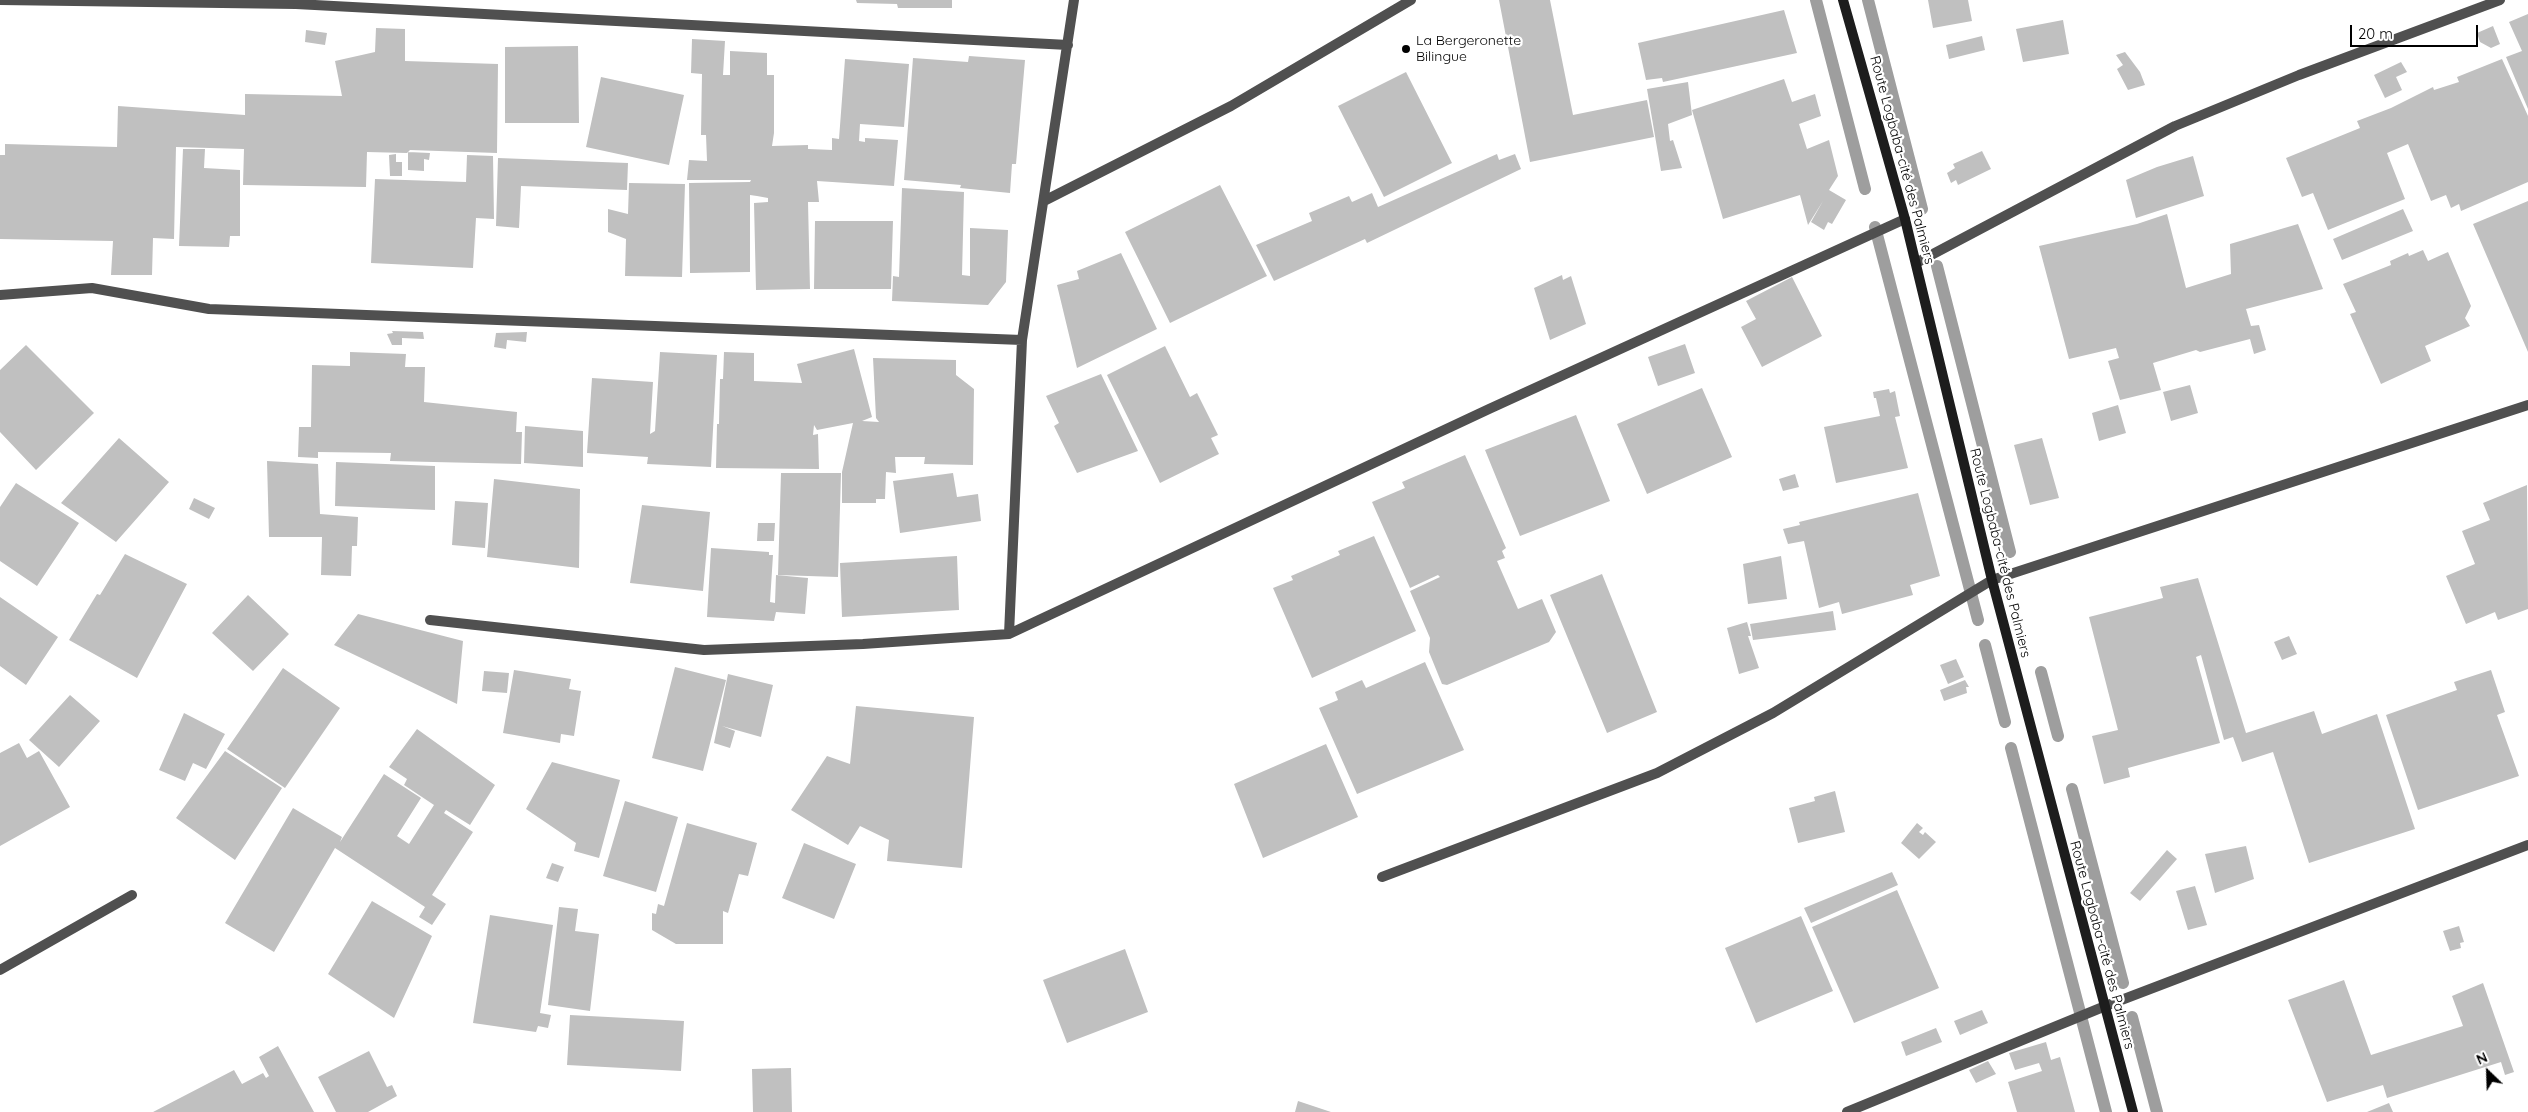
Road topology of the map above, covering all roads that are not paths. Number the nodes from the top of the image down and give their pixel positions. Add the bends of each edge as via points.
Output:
1 (0, 0) edge
2 (1074, 0) edge
3 (1411, 0) edge
4 (1843, 0) edge
5 (2500, 0) edge
6 (1068, 45) junction
7 (1044, 201) junction
8 (1905, 219) junction
9 (1916, 263) junction
10 (0, 295) edge
11 (1022, 340) junction
12 (2528, 405) edge
13 (1992, 580) junction
14 (430, 620) dead end
15 (1008, 634) junction
16 (2528, 845) edge
17 (1382, 877) dead end
18 (132, 895) dead end
19 (0, 970) edge
20 (2103, 1007) junction
21 (1847, 1112) edge
22 (2132, 1112) edge

1 - 6 street via 296,4
2 - 6 street
3 - 7 street via 1231,106
4 - 8 main road, Route Logbaba-cité des Palmiers
5 - 9 street via 2299,75 2176,126
6 - 7 street
7 - 11 street
8 - 9 main road, Route Logbaba-cité des Palmiers
8 - 15 street
9 - 13 main road, Route Logbaba-cité des Palmiers
10 - 11 street via 92,288 209,309
11 - 15 street
12 - 13 street
13 - 17 street via 1773,713 1657,773
13 - 20 main road, Route Logbaba-cité des Palmiers
14 - 15 street via 704,650
16 - 20 street
18 - 19 street
20 - 21 street
20 - 22 main road, Route Logbaba-cité des Palmiers

